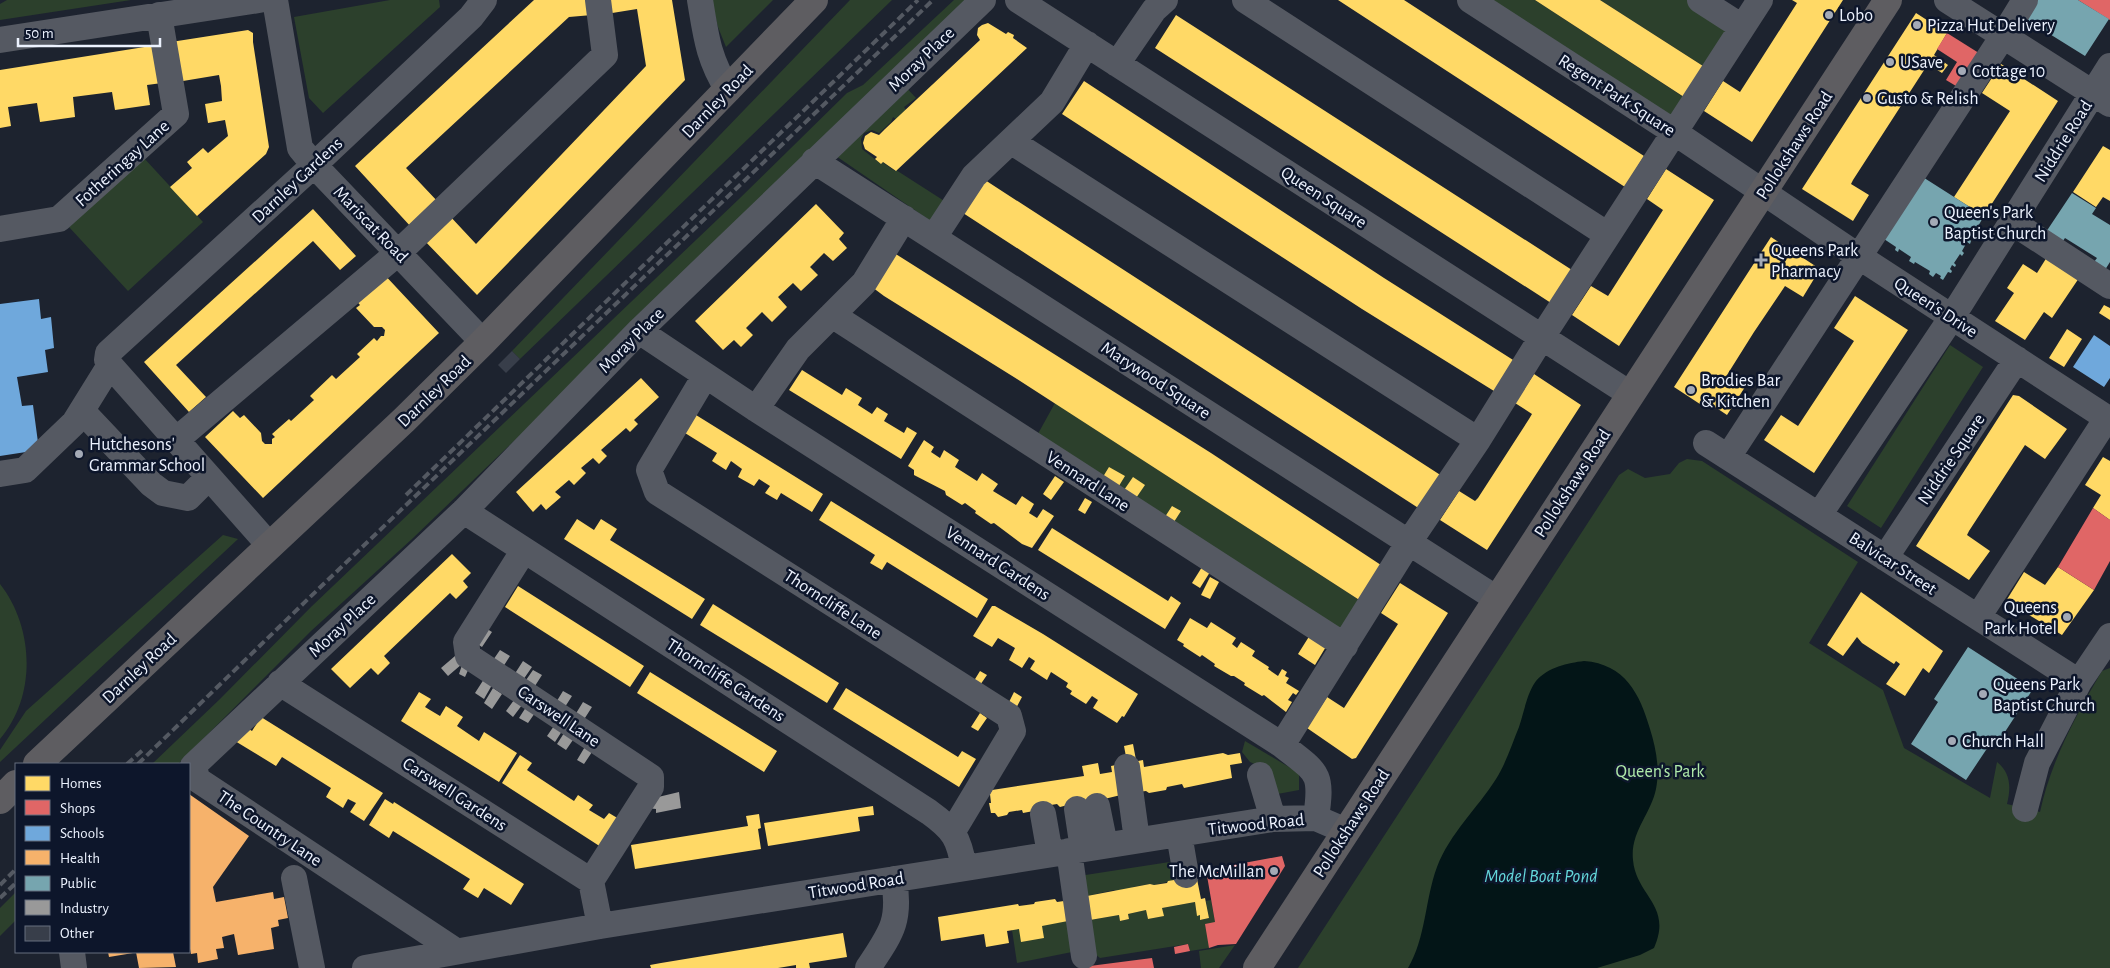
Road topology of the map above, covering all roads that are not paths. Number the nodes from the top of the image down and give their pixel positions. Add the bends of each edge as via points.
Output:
1 (259, 0) edge
2 (275, 0) edge
3 (484, 0) edge
4 (598, 0) edge
5 (700, 0) edge
6 (814, 0) edge
7 (983, 0) edge
8 (1018, 0) edge
9 (1165, 0) edge
10 (1245, 0) edge
11 (1470, 0) edge
12 (1700, 0) edge
13 (1760, 0) edge
14 (1888, 0) edge
15 (1947, 0) edge
16 (2025, 0) edge
17 (159, 15) junction
18 (1742, 27) junction
19 (2003, 36) junction
20 (0, 40) edge
21 (1087, 44) junction
22 (1117, 64) junction
23 (2110, 66) edge
24 (728, 90) junction
25 (2102, 99) edge
26 (1674, 132) junction
27 (1012, 142) junction
28 (814, 161) junction
29 (314, 165) junction
30 (1763, 193) junction
31 (904, 218) junction
32 (2012, 222) junction
33 (0, 228) edge
34 (1608, 235) junction
35 (934, 238) junction
36 (399, 252) junction
37 (1858, 256) junction
38 (2110, 286) edge
39 (832, 315) junction
40 (1952, 317) junction
41 (639, 331) junction
42 (1542, 337) junction
43 (483, 342) junction
44 (2017, 359) junction
45 (108, 360) junction
46 (705, 376) junction
47 (1630, 394) junction
48 (86, 403) junction
49 (756, 409) junction
50 (2109, 419) edge
51 (176, 440) junction
52 (1478, 440) junction
53 (0, 474) edge
54 (209, 478) junction
55 (464, 511) junction
56 (1819, 515) junction
57 (1409, 542) junction
58 (270, 546) junction
59 (524, 550) junction
60 (1885, 558) junction
61 (1497, 599) junction
62 (1978, 617) junction
63 (2110, 636) edge
64 (1345, 646) junction
65 (2079, 682) junction
66 (280, 683) junction
67 (1282, 745) junction
68 (38, 763) edge
69 (1127, 766) dead end
70 (1260, 775) dead end
71 (15, 785) edge
72 (0, 800) edge
73 (1087, 808) dead end
74 (2025, 809) dead end
75 (1043, 814) dead end
76 (1316, 818) junction
77 (1273, 819) junction
78 (953, 831) junction
79 (1346, 831) junction
80 (1178, 834) junction
81 (1137, 840) junction
82 (1077, 850) junction
83 (964, 868) junction
84 (1186, 875) dead end
85 (294, 878) dead end
86 (894, 879) junction
87 (591, 881) junction
88 (600, 926) junction
89 (456, 951) junction
90 (72, 953) edge
91 (1084, 956) dead end
92 (74, 968) edge
93 (312, 968) edge
94 (365, 968) edge
95 (868, 968) edge
96 (1258, 968) edge

1 - 17 street
2 - 29 street, Mariscat Road via 300,148
3 - 29 street, Darnley Gardens via 471,17
4 - 36 street via 605,55
5 - 24 street via 708,49
6 - 24 main road, Darnley Road
7 - 28 street, Moray Place
8 - 21 street, Queen Square
9 - 22 street via 1154,10
10 - 34 street
11 - 26 street, Regent Park Square
12 - 18 street
13 - 18 street
14 - 30 main road, Pollokshaws Road
15 - 19 street
16 - 19 street
17 - 20 street
17 - 33 street, Fotheringay Lane via 176,114 59,219
18 - 26 street
19 - 25 street
19 - 37 street
21 - 22 street, Queen Square
21 - 27 street via 1052,102
22 - 42 street, Queen Square
23 - 25 street, Niddrie Road
24 - 43 main road, Darnley Road
25 - 32 street, Niddrie Road
26 - 30 street, Regent Park Square
26 - 34 street
27 - 35 street via 974,176
27 - 52 street
28 - 31 street, Marywood Square
28 - 41 street, Moray Place
29 - 36 street, Mariscat Road
29 - 45 street, Darnley Gardens via 113,347
30 - 37 street, Queen's Drive
30 - 47 main road, Pollokshaws Road
31 - 35 street, Marywood Square
31 - 39 street via 864,283
32 - 38 street
32 - 40 street, Niddrie Road
34 - 42 street
35 - 57 street, Marywood Square
36 - 43 street, Mariscat Road
36 - 51 street
37 - 40 street, Queen's Drive
37 - 56 street, Balvicar Street via 1717,450
39 - 49 street via 798,349
39 - 64 street, Vennard Lane
40 - 44 street, Queen's Drive
40 - 56 street
41 - 46 street, Vennard Gardens
41 - 55 street, Moray Place
42 - 47 street, Queen Square
42 - 52 street
43 - 58 main road, Darnley Road
44 - 50 street, Queen's Drive
44 - 60 street, Niddrie Square
45 - 48 street, Darnley Gardens
45 - 51 street
46 - 49 street, Vennard Gardens
46 - 78 street, Thorncliffe Lane via 649,470 657,492 1009,716 1013,731
47 - 61 main road, Pollokshaws Road
48 - 53 street, Darnley Gardens via 74,423 25,470
48 - 54 street via 151,484 163,492 188,498
49 - 67 street, Vennard Gardens
50 - 62 street
51 - 54 street
52 - 57 street
54 - 58 street
55 - 59 street, Thorncliffe Gardens
55 - 66 street, Moray Place
56 - 60 street, Balvicar Street
57 - 61 street, Marywood Square
57 - 64 street
58 - 68 main road, Darnley Road
59 - 78 street, Thorncliffe Gardens via 929,812
59 - 87 street, Carswell Lane via 466,642 468,656 651,778 651,787
60 - 62 street, Balvicar Street
61 - 79 main road, Pollokshaws Road
62 - 65 street, Balvicar Street
63 - 65 street
64 - 67 street
65 - 74 street via 2037,763
66 - 87 street, Carswell Gardens
66 - 89 street, The Country Lane via 193,766 198,780
67 - 76 street, Vennard Gardens via 1316,775 1320,784
69 - 81 street
70 - 77 street
71 - 72 main road
73 - 82 street
75 - 82 street
76 - 77 street, Titwood Road
76 - 79 street, Titwood Road
77 - 80 street, Titwood Road
78 - 83 street
79 - 96 main road, Pollokshaws Road
80 - 81 street, Titwood Road
80 - 84 street
81 - 82 street, Titwood Road
82 - 83 street, Titwood Road
82 - 91 street
83 - 86 street, Titwood Road
85 - 93 street
86 - 88 street, Titwood Road
86 - 95 street via 898,911 886,940
87 - 88 street
88 - 89 street, Titwood Road
89 - 94 street, Titwood Road
90 - 92 street

